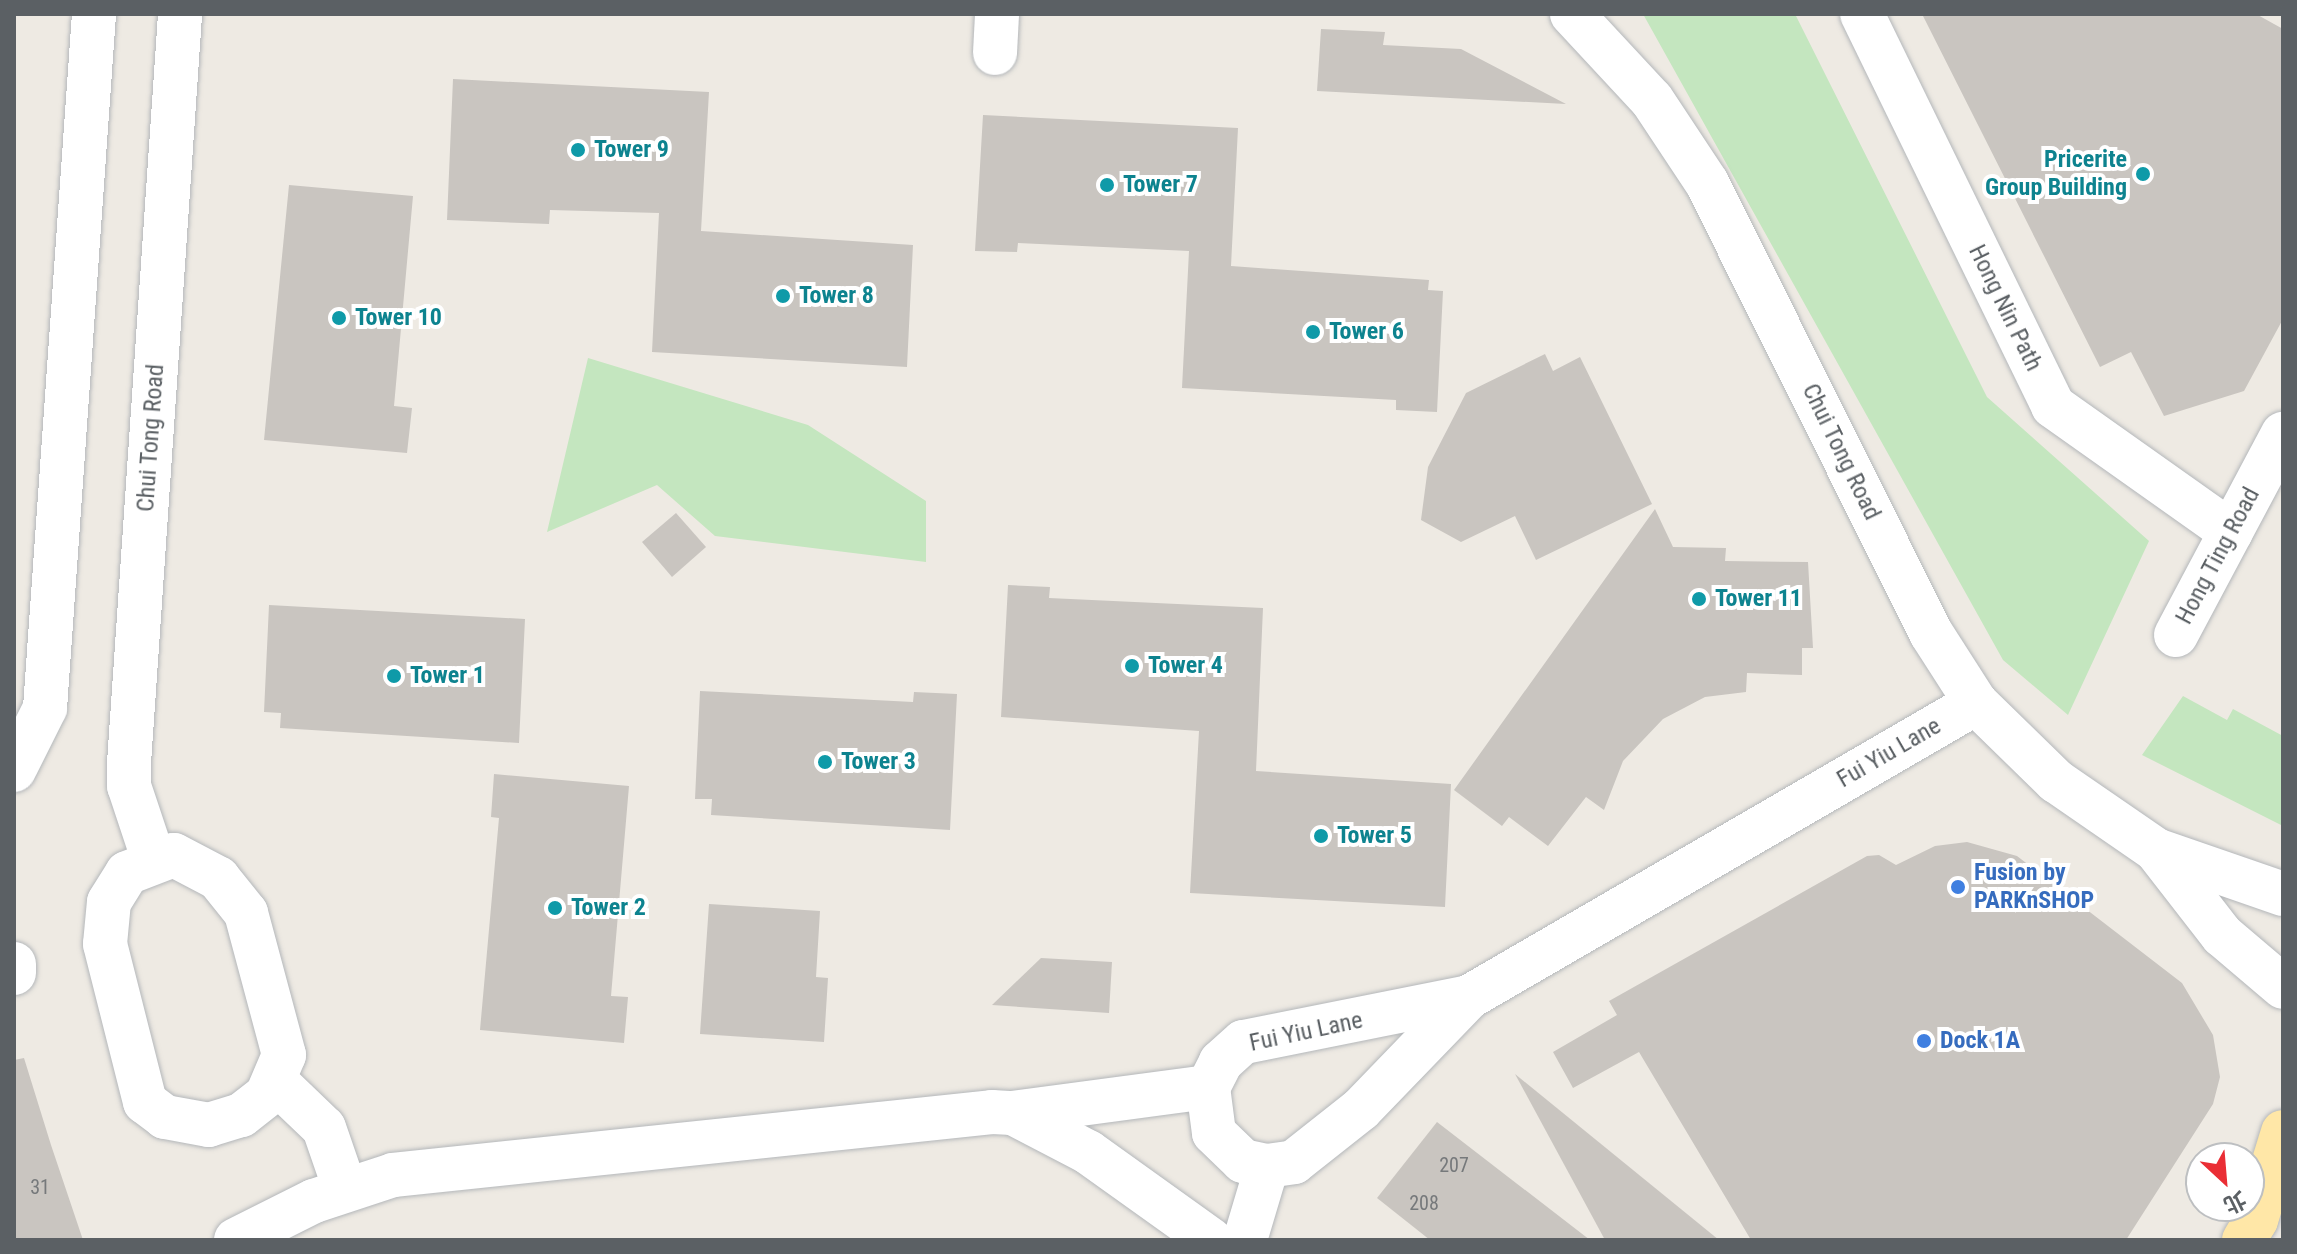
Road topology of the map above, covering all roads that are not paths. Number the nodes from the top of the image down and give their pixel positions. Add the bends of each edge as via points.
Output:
1 (94, 14) edge
2 (180, 14) edge
3 (1572, 14) edge
4 (1862, 14) edge
5 (2283, 434) edge
6 (2231, 532) junction
7 (2176, 635) dead end
8 (1976, 703) junction
9 (14, 770) edge
10 (2156, 850) junction
11 (153, 858) junction
12 (2283, 894) edge
13 (14, 964) edge
14 (14, 973) edge
15 (2283, 987) edge
16 (1469, 997) junction
17 (276, 1082) junction
18 (1208, 1087) junction
19 (1013, 1113) junction
20 (2283, 1132) edge
21 (1267, 1166) junction
22 (345, 1189) junction
23 (2265, 1203) edge
24 (236, 1240) edge
25 (1211, 1240) edge
26 (1245, 1240) edge

1 - 9 street via 45,708
2 - 11 street, Chui Tong Road via 129,763 129,786
3 - 8 street, Chui Tong Road via 1652,100 1699,170 1931,633
4 - 6 street, Hong Nin Path via 2053,406
5 - 6 street, Hong Ting Road
6 - 7 street, Hong Ting Road
8 - 10 street, Chui Tong Road via 2056,781
8 - 16 street, Fui Yiu Lane
10 - 12 street, Chui Tong Road
10 - 15 street, Chui Tong Road via 2222,935
11 - 17 street via 186,859 218,878 246,913 284,1055
11 - 17 street via 127,873 106,916 105,944 138,1090 165,1117 209,1125 253,1108
13 - 14 street
16 - 18 street, Fui Yiu Lane via 1253,1039 1221,1062
16 - 21 street, Fui Yiu Lane via 1317,1148 1294,1162
17 - 22 street via 324,1128
18 - 19 street
18 - 21 street via 1207,1114 1225,1150
19 - 22 street via 473,1163
19 - 25 street via 1088,1152
20 - 23 main road
21 - 26 street
22 - 24 street

